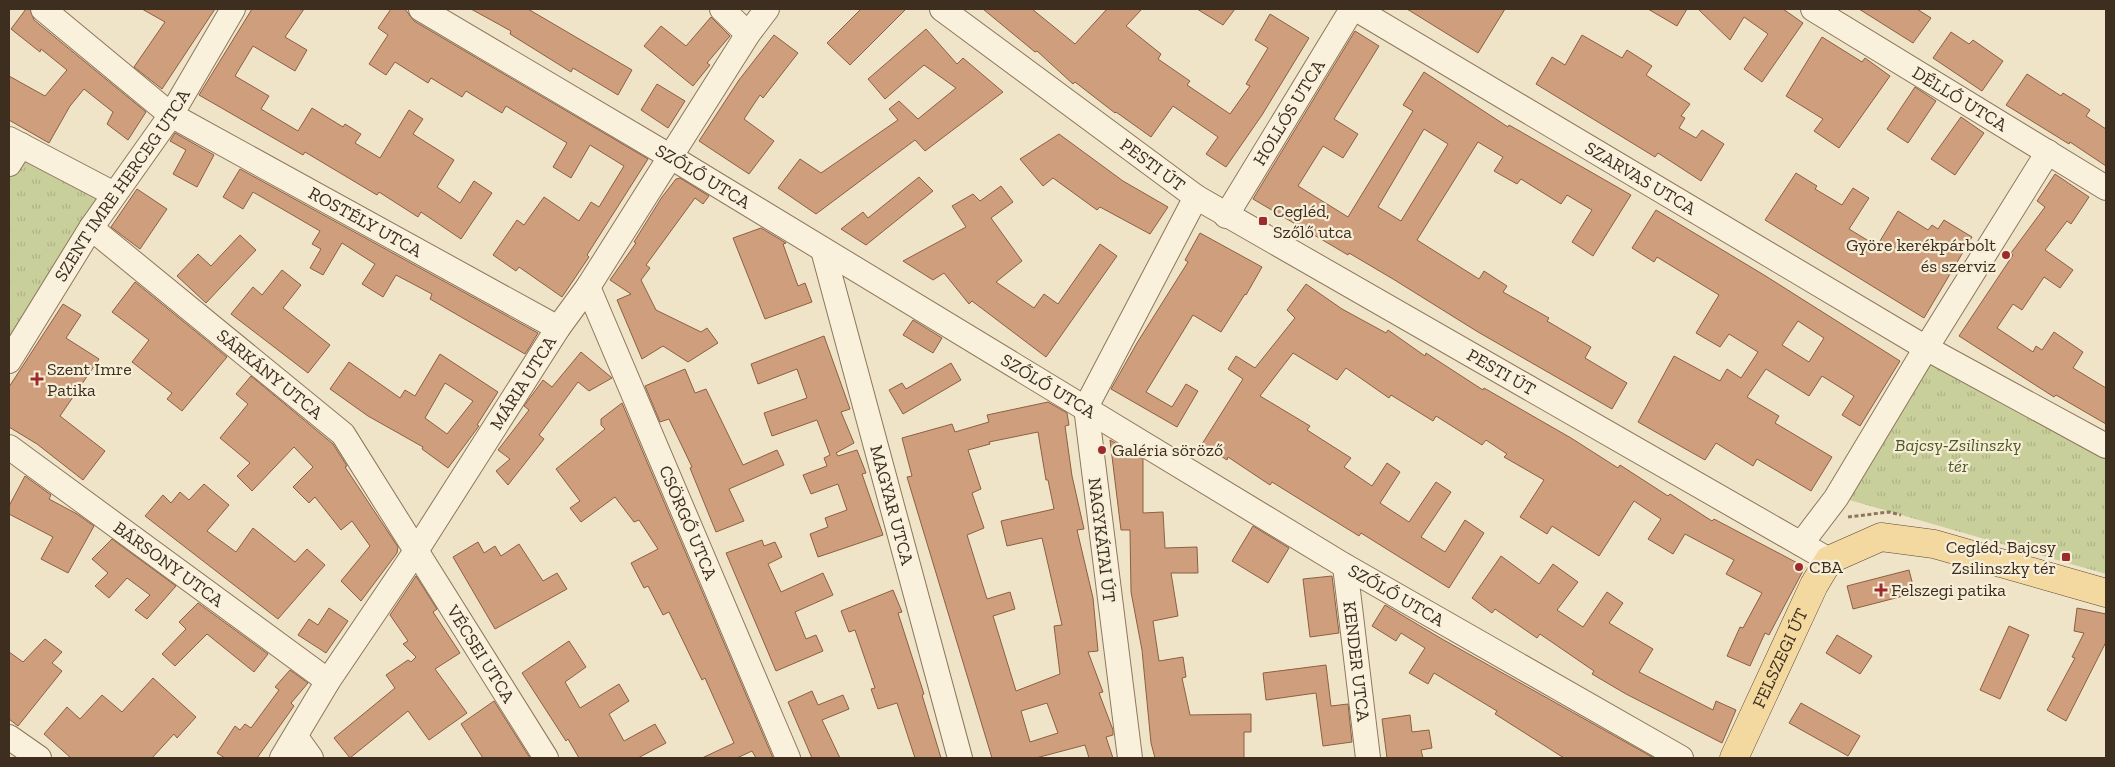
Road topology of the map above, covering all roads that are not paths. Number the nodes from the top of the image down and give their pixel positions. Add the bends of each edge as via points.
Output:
1 (43, 9) edge
2 (233, 9) edge
3 (421, 9) edge
4 (722, 9) edge
5 (767, 9) edge
6 (942, 9) edge
7 (1354, 9) edge
8 (1814, 9) edge
9 (748, 34) junction
10 (170, 115) junction
11 (13, 149) edge
12 (2048, 152) junction
13 (672, 157) junction
14 (2106, 188) edge
15 (114, 194) junction
16 (1196, 197) junction
17 (1226, 216) junction
18 (91, 228) junction
19 (823, 250) junction
20 (588, 287) junction
21 (558, 328) junction
22 (1926, 348) junction
23 (9, 361) edge
24 (1086, 407) junction
25 (2106, 446) edge
26 (9, 448) edge
27 (1801, 544) junction
28 (416, 551) junction
29 (1829, 560) junction
30 (1345, 566) junction
31 (2106, 593) edge
32 (328, 682) junction
33 (9, 737) edge
34 (296, 737) junction
35 (30, 756) edge
36 (282, 758) edge
37 (311, 758) edge
38 (546, 758) edge
39 (788, 758) edge
40 (960, 758) edge
41 (1130, 758) edge
42 (1368, 758) edge
43 (1681, 758) edge
44 (1734, 758) edge

1 - 10 street, ROSTÉLY UTCA
2 - 10 street, SZENT IMRE HERCEG UTCA
3 - 13 street, SZŐLŐ UTCA
4 - 9 street
5 - 9 street, MÁRIA UTCA
6 - 16 street, PESTI ÚT
7 - 17 street, HOLLÓS UTCA
7 - 22 street, SZARVAS UTCA
8 - 12 street, DÉLLŐ UTCA
9 - 13 street, MÁRIA UTCA
10 - 15 street, SZENT IMRE HERCEG UTCA
10 - 21 street, ROSTÉLY UTCA
11 - 15 street
12 - 14 street, DÉLLŐ UTCA
12 - 22 street
13 - 19 street, SZŐLŐ UTCA
13 - 20 street, MÁRIA UTCA
15 - 18 street, SZENT IMRE HERCEG UTCA
16 - 17 street, PESTI ÚT
16 - 24 street
17 - 27 street, PESTI ÚT
18 - 23 street, SZENT IMRE HERCEG UTCA
18 - 28 street, SÁRKÁNY UTCA via 343,434
19 - 24 street, SZŐLŐ UTCA
19 - 40 street, MAGYAR UTCA
20 - 21 street, MÁRIA UTCA
20 - 39 street, CSÖRGŐ UTCA
21 - 28 street, MÁRIA UTCA
22 - 25 street
22 - 27 street via 1836,498
24 - 30 street, SZŐLŐ UTCA
24 - 41 street, NAGYKÁTAI ÚT
26 - 32 street, BÁRSONY UTCA
27 - 29 street, PESTI ÚT
28 - 32 street, MÁRIA UTCA
28 - 38 street, VÉCSEI UTCA
29 - 31 main road via 1881,537 1934,544
29 - 44 main road, FELSZEGI ÚT via 1814,585
30 - 42 street, KENDER UTCA
30 - 43 street, SZŐLŐ UTCA
32 - 34 street, MÁRIA UTCA
33 - 35 street
34 - 36 street, MÁRIA UTCA
34 - 37 street

